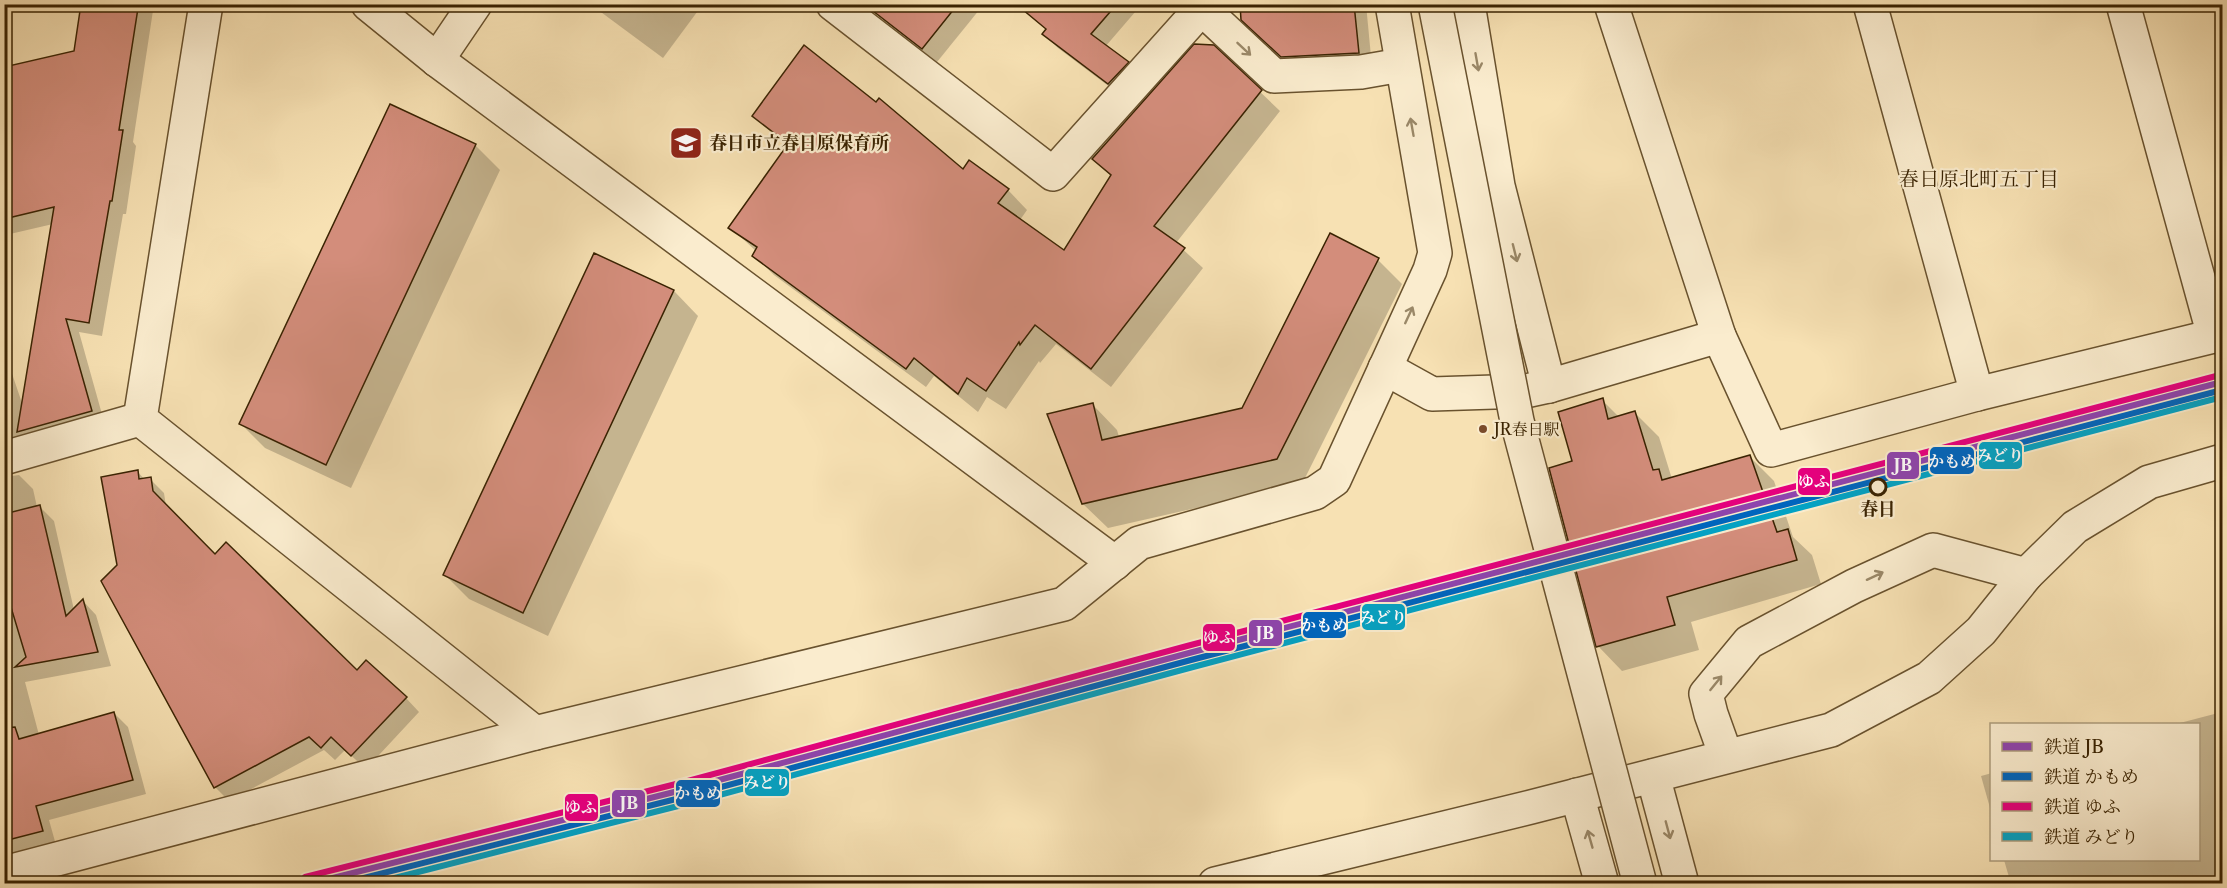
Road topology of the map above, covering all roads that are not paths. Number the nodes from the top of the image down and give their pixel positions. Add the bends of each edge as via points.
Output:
1 (206, 4) edge
2 (368, 4) edge
3 (475, 4) edge
4 (833, 4) edge
5 (1392, 4) edge
6 (1435, 4) edge
7 (1468, 4) edge
8 (1611, 4) edge
9 (1870, 4) edge
10 (2123, 4) edge
11 (1199, 7) edge
12 (436, 60) junction
13 (1401, 65) junction
14 (1498, 186) junction
15 (1425, 199) junction
16 (2218, 335) edge
17 (1719, 336) junction
18 (1385, 368) junction
19 (1549, 386) junction
20 (1977, 394) junction
21 (140, 419) junction
22 (4, 458) edge
23 (2223, 461) edge
24 (1115, 563) junction
25 (2026, 575) junction
26 (535, 733) junction
27 (1726, 756) junction
28 (1653, 776) junction
29 (1577, 795) junction
30 (4, 873) edge
31 (1215, 884) edge
32 (1602, 884) edge
33 (1640, 884) edge
34 (1682, 884) edge

1 - 21 street
2 - 12 street
3 - 12 street
4 - 11 street via 1053,174
5 - 13 street
6 - 33 street, bridge via 1517,421
7 -> 14 street
8 - 17 street
9 - 20 street
10 - 16 street
11 -> 13 street via 1274,76 1361,72
12 - 24 street
15 -> 13 street
14 - 15 street
14 -> 19 street
18 -> 15 street via 1435,253
16 - 20 street
17 - 19 street
17 - 20 street via 1771,450
18 - 19 street via 1432,394 1526,391
18 - 24 street via 1334,480 1315,493 1139,543
21 - 22 street
21 - 26 street
23 - 25 street via 2149,482 2075,527
24 - 26 street via 1064,604
25 - 27 street via 1981,631 1929,678 1831,730
27 -> 25 street via 1706,694 1749,642 1854,586 1933,550
26 - 30 street
27 - 28 street
28 - 29 street
28 -> 34 street
29 - 31 street
32 -> 29 street

